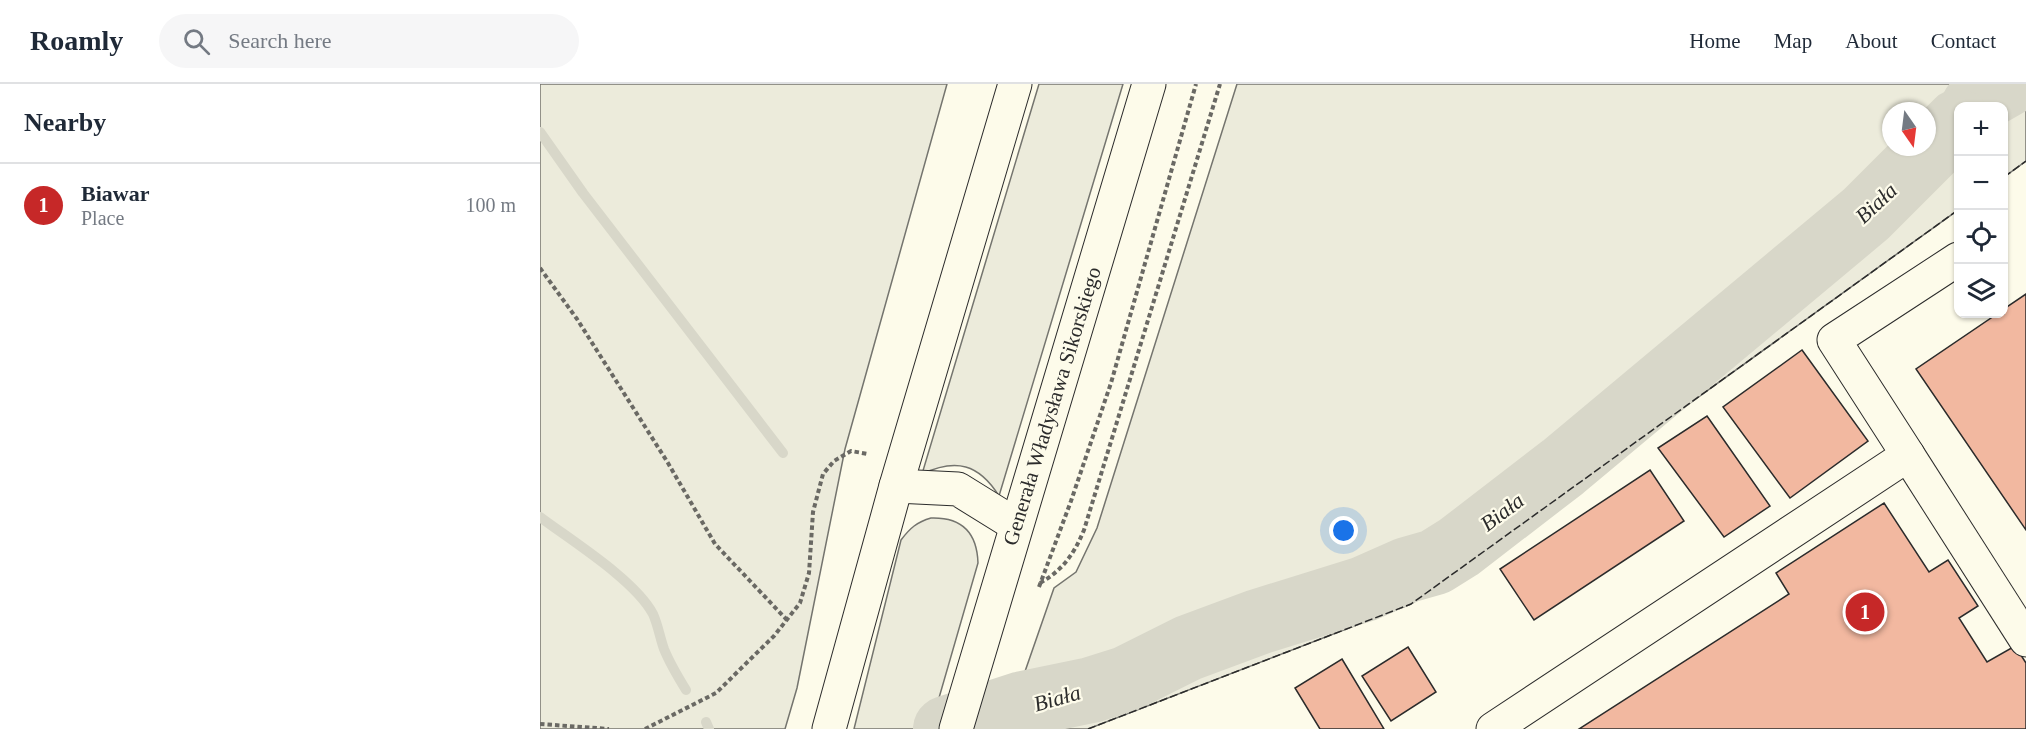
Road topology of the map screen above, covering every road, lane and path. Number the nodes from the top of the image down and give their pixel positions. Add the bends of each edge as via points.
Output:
1 (1015, 84) edge
2 (1149, 84) edge
3 (1197, 84) edge
4 (1220, 84) edge
5 (1954, 262) edge
6 (540, 268) edge
7 (1908, 455) junction
8 (900, 474) junction
9 (1016, 525) junction
10 (787, 620) junction
11 (2026, 640) edge
12 (540, 724) edge
13 (830, 726) edge
14 (609, 729) edge
15 (645, 729) edge
16 (956, 729) edge
17 (1493, 729) edge

1 - 8 main road
2 - 9 main road, Generała Władysława Sikorskiego
3 - 4 path via 1112,383 1040,583 1071,557 1084,530
5 - 7 main road via 1834,340
6 - 10 path via 668,463 715,544
7 - 11 main road
7 - 17 main road
8 - 9 main road via 958,489
8 - 10 path via 851,451 834,461 823,474 813,512 809,573 800,603
8 - 13 main road
9 - 16 main road, Generała Władysława Sikorskiego
10 - 15 path via 716,693
12 - 14 path

